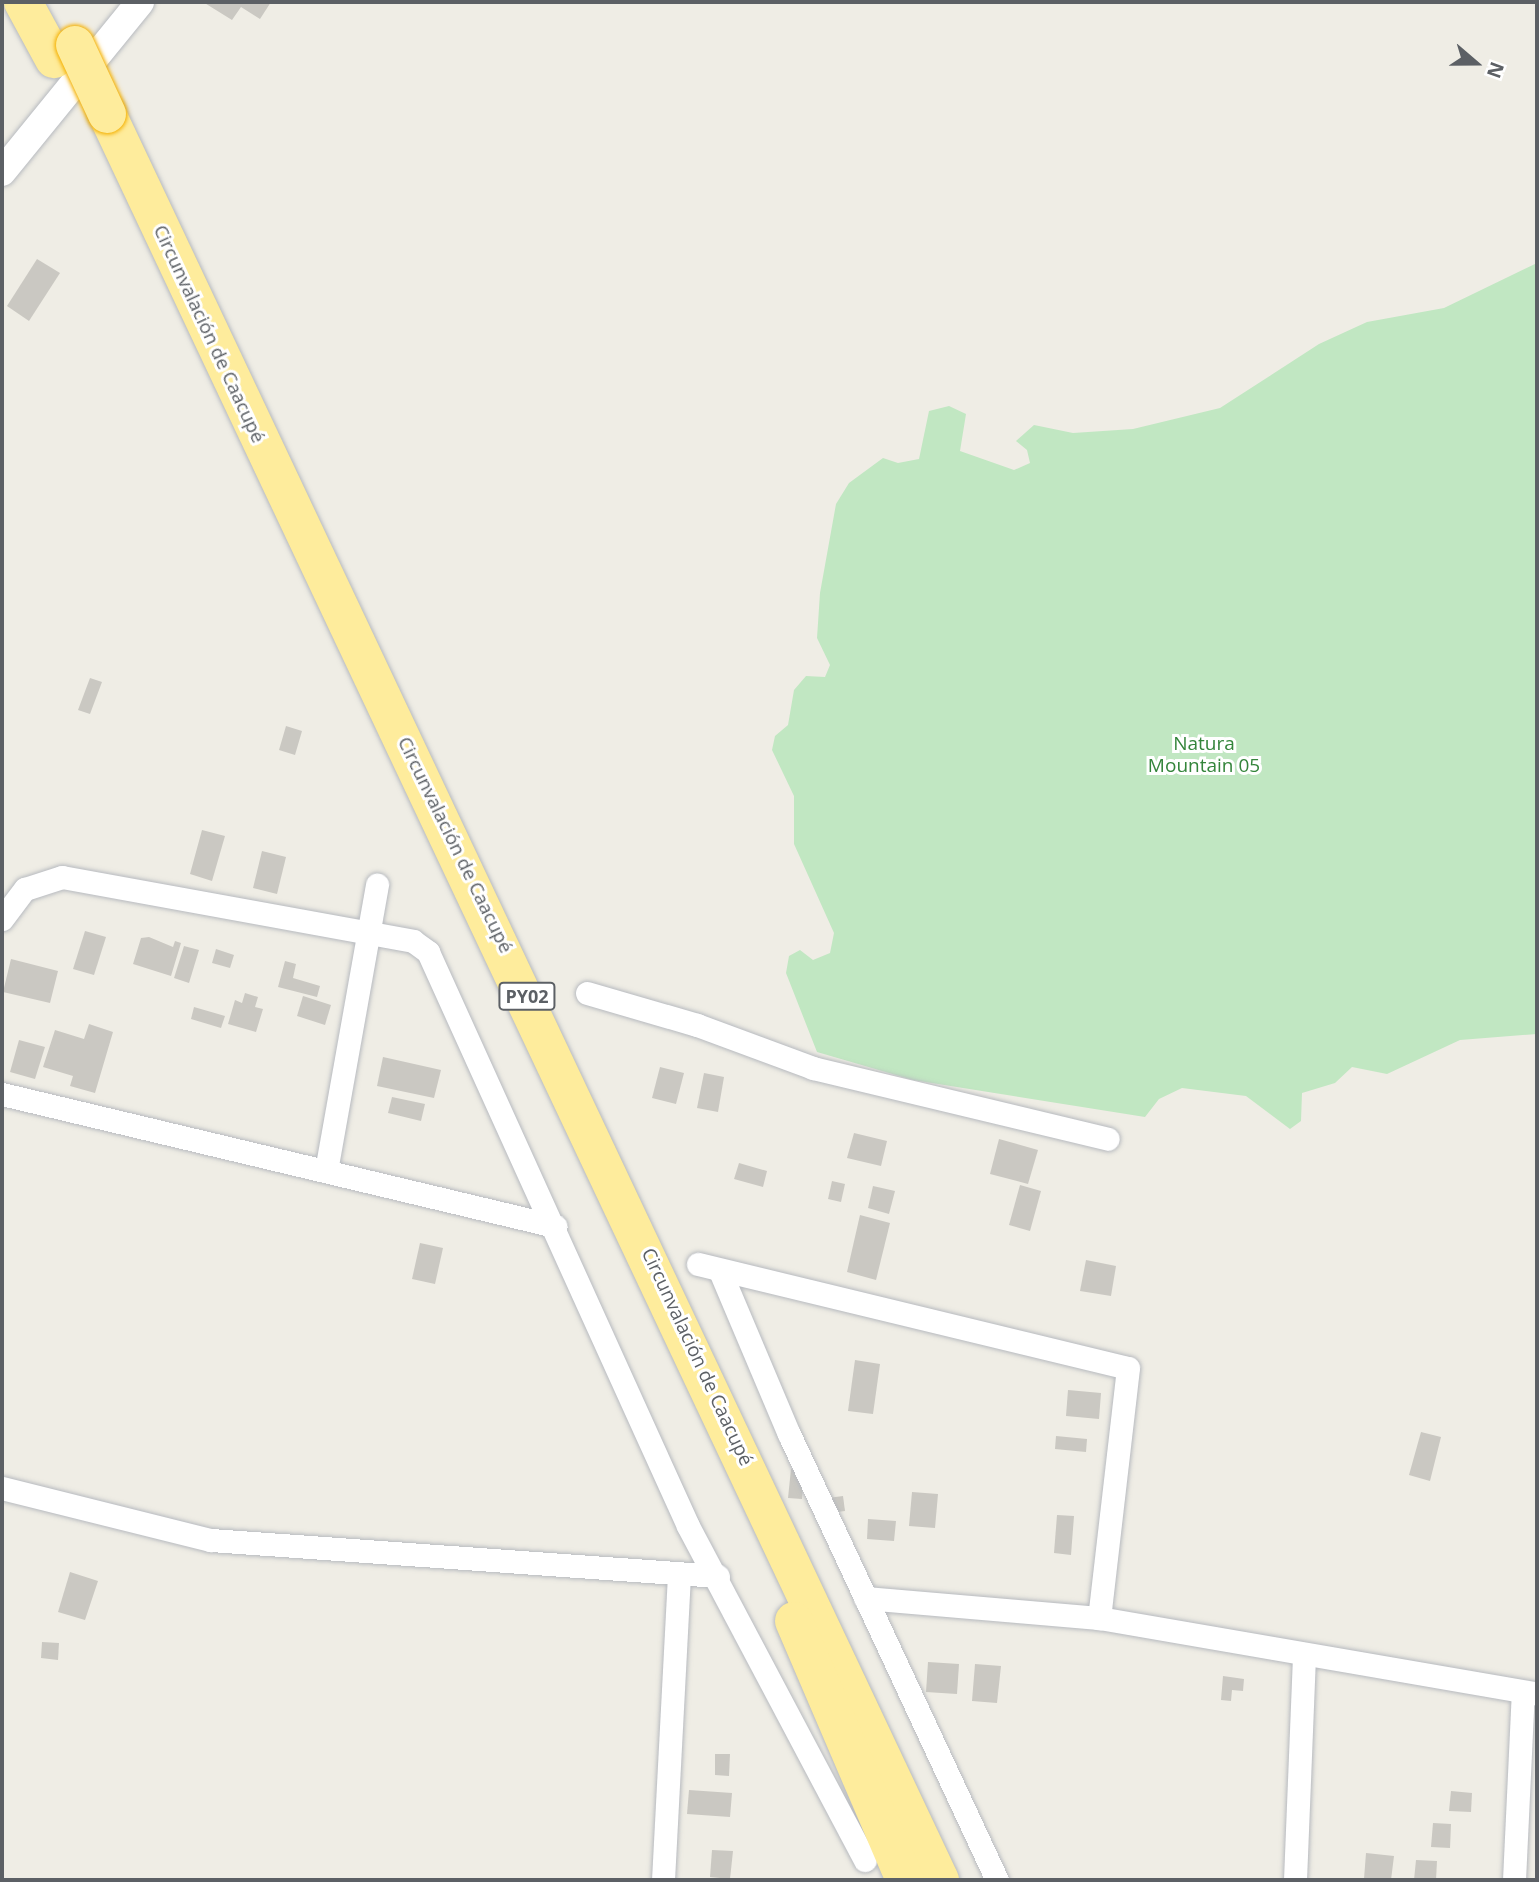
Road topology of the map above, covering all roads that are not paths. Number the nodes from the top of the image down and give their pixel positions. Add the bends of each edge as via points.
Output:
1 (23, 2) edge
2 (53, 2) edge
3 (139, 2) edge
4 (64, 52) junction
5 (97, 120) junction
6 (2, 172) edge
7 (377, 884) dead end
8 (2, 919) edge
9 (368, 935) junction
10 (587, 993) dead end
11 (2, 1094) edge
12 (1108, 1139) dead end
13 (326, 1171) junction
14 (555, 1226) junction
15 (698, 1264) dead end
16 (720, 1271) junction
17 (2, 1488) edge
18 (679, 1574) junction
19 (718, 1577) junction
20 (865, 1598) junction
21 (1098, 1618) junction
22 (1304, 1654) junction
23 (1530, 1693) edge
24 (868, 1791) junction
25 (864, 1870) edge
26 (663, 1880) edge
27 (905, 1880) edge
28 (940, 1880) edge
29 (997, 1880) edge
30 (1295, 1880) edge
31 (1514, 1880) edge

1 - 4 highway, Circunvalación de Caacupé / PY02
2 - 4 highway, Circunvalación de Caacupé / PY02
3 - 6 street
4 - 5 highway, Circunvalación de Caacupé / PY02, bridge
5 - 24 highway, Circunvalación de Caacupé / PY02 via 783,1596
5 - 28 highway, Circunvalación de Caacupé / PY02
7 - 9 street
8 - 9 street via 25,889 62,877
9 - 13 street
9 - 14 street via 413,941 428,952
10 - 12 street via 697,1025 813,1068
11 - 13 street
13 - 14 street
14 - 19 street via 688,1526
15 - 16 street
16 - 20 street
16 - 21 street via 1128,1368
17 - 18 street via 211,1540
18 - 19 street
18 - 26 street
19 - 25 street
20 - 21 street
20 - 29 street
21 - 22 street
22 - 23 street
22 - 30 street
23 - 31 street
24 - 25 street
24 - 27 highway, Circunvalación de Caacupé / PY02

